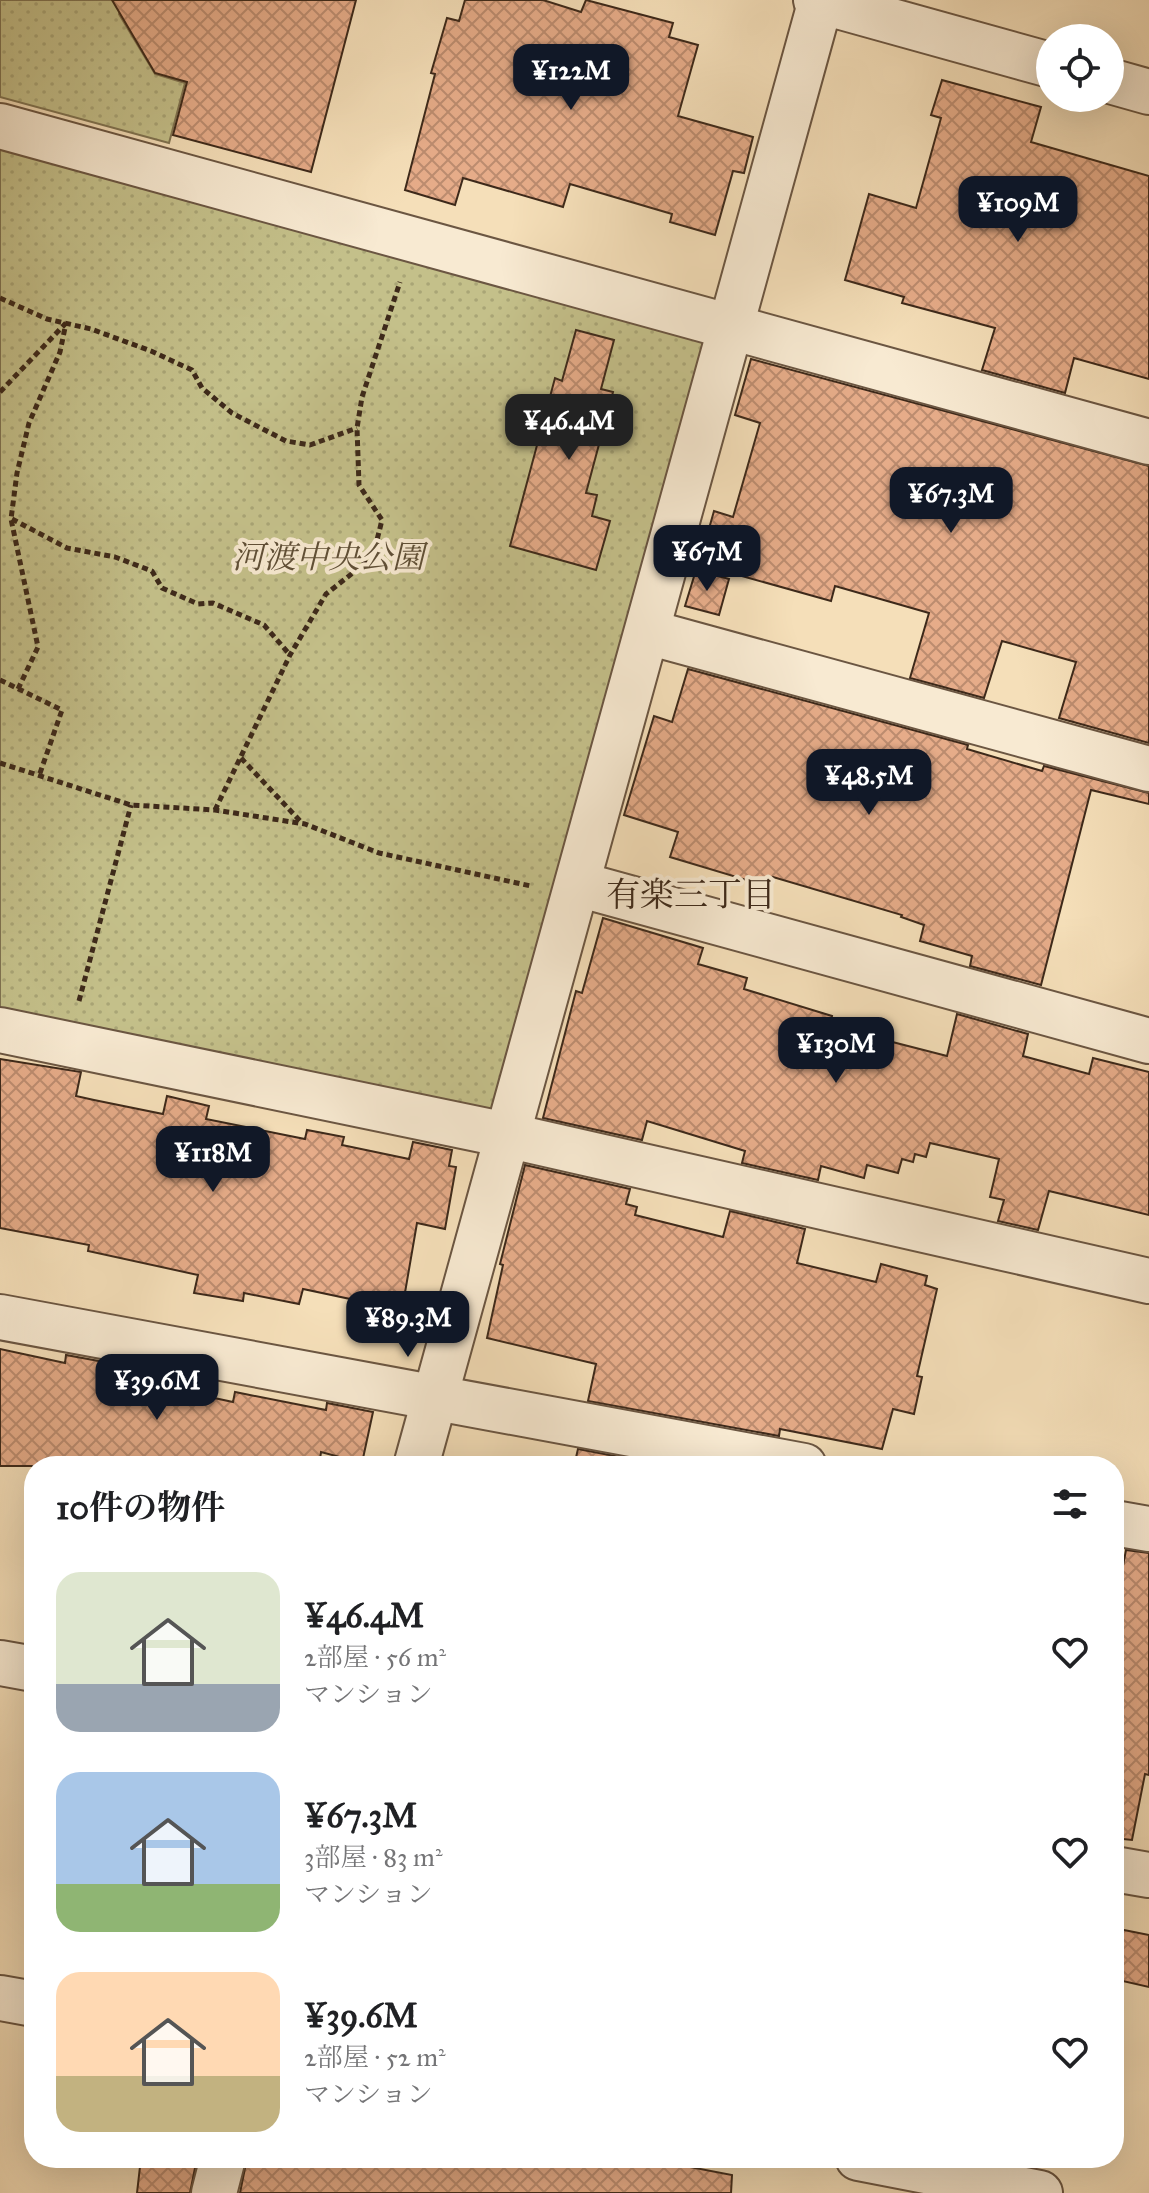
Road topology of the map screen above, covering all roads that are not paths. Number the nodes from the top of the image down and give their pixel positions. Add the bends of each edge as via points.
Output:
1 (819, 0) edge
2 (1036, 61) edge
3 (1124, 85) edge
4 (1149, 92) edge
5 (0, 126) edge
6 (729, 326) junction
7 (1149, 442) edge
8 (648, 632) junction
9 (1149, 769) edge
10 (576, 889) junction
11 (0, 1030) edge
12 (1149, 1041) edge
13 (506, 1135) junction
14 (1149, 1281) edge
15 (0, 1317) edge
16 (436, 1399) junction
17 (419, 1456) edge
18 (749, 1456) edge
19 (1124, 1525) edge
20 (1149, 1529) edge
21 (0, 1663) edge
22 (24, 1667) edge
23 (1124, 1871) edge
24 (1149, 1875) edge
25 (0, 1998) edge
26 (24, 2002) edge
27 (220, 2168) edge
28 (910, 2168) edge
29 (214, 2193) edge
30 (1040, 2193) edge

1 - 2 street
1 - 6 street
3 - 4 street
5 - 6 street
6 - 7 street
6 - 8 street
8 - 9 street
8 - 10 street
10 - 12 street
10 - 13 street
11 - 13 street
13 - 14 street
13 - 16 street
15 - 16 street
16 - 17 street
16 - 18 street
19 - 20 street
21 - 22 street
23 - 24 street
25 - 26 street
27 - 29 street
28 - 30 street

